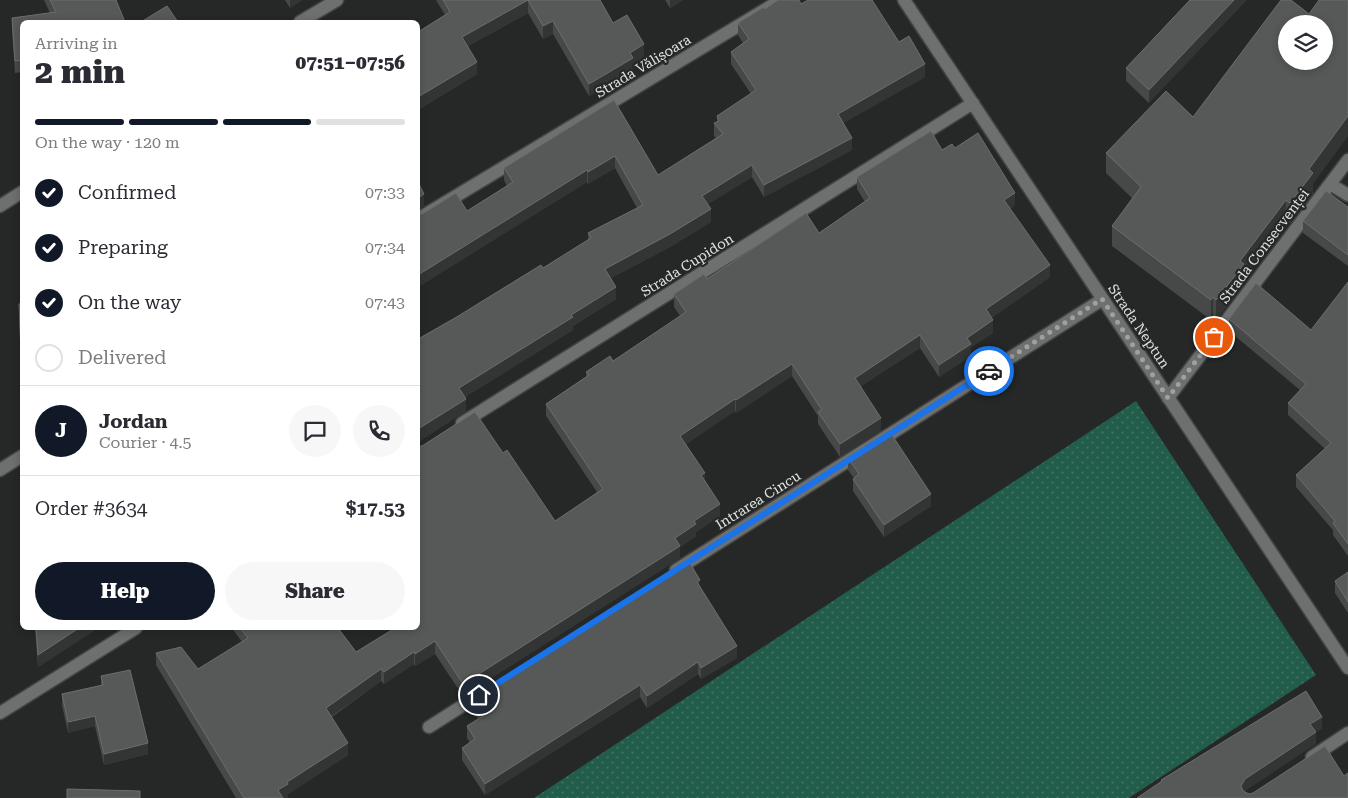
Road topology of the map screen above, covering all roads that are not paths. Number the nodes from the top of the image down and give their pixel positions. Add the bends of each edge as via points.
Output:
1 (337, 0) edge
2 (781, 0) edge
3 (904, 0) edge
4 (303, 20) edge
5 (973, 103) junction
6 (1348, 160) edge
7 (1330, 184) junction
8 (20, 193) edge
9 (1348, 194) edge
10 (0, 206) edge
11 (420, 217) edge
12 (1102, 299) junction
13 (1168, 398) junction
14 (451, 430) edge
15 (20, 457) edge
16 (0, 470) edge
17 (663, 578) edge
18 (133, 630) edge
19 (1348, 668) edge
20 (496, 684) edge
21 (0, 713) edge
22 (429, 727) dead end
23 (1348, 733) edge
24 (1299, 766) edge

1 - 4 street
2 - 11 street, Strada Vălișoara
3 - 5 street, Strada Neptun
5 - 12 street, Strada Neptun
5 - 14 street, Strada Cupidon
6 - 7 street, Strada Consecvenței
7 - 9 street
7 - 13 street, Strada Consecvenței
8 - 10 street
12 - 13 street, Strada Neptun
12 - 17 street, Intrarea Cincu
13 - 19 street, Strada Neptun
15 - 16 street
18 - 21 street
20 - 22 street
23 - 24 street

